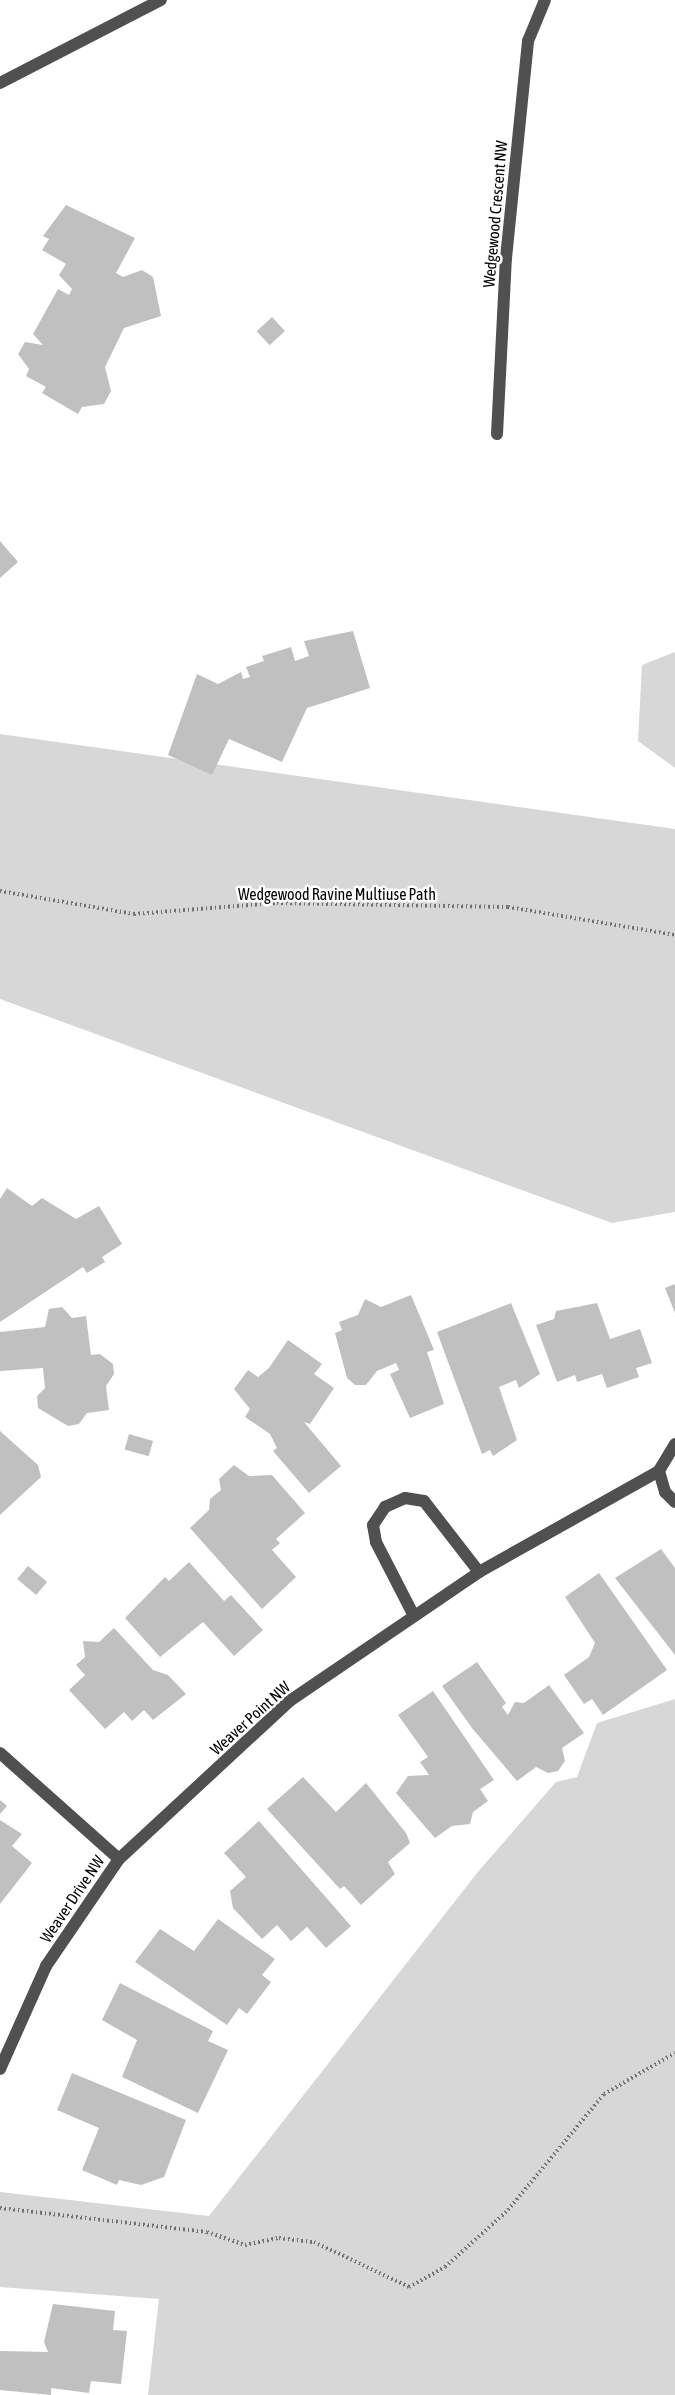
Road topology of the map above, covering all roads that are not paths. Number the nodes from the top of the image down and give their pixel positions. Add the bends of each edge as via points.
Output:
1 (161, 0) edge
2 (545, 0) edge
3 (0, 84) edge
4 (497, 434) dead end
5 (675, 1444) edge
6 (659, 1471) junction
7 (675, 1502) edge
8 (479, 1572) junction
9 (414, 1616) junction
10 (0, 1753) edge
11 (119, 1859) junction
12 (0, 2069) edge

1 - 3 street
2 - 4 street, Wedgewood Crescent NW via 528,41 506,258
5 - 6 street
6 - 7 street via 664,1492
6 - 8 street, Weaver Point NW
8 - 9 street, Weaver Point NW
8 - 9 street via 424,1501 405,1498 385,1507 374,1525 376,1542
9 - 11 street, Weaver Point NW via 291,1700
10 - 11 street, Weaver Drive NW
11 - 12 street, Weaver Drive NW via 46,1966

